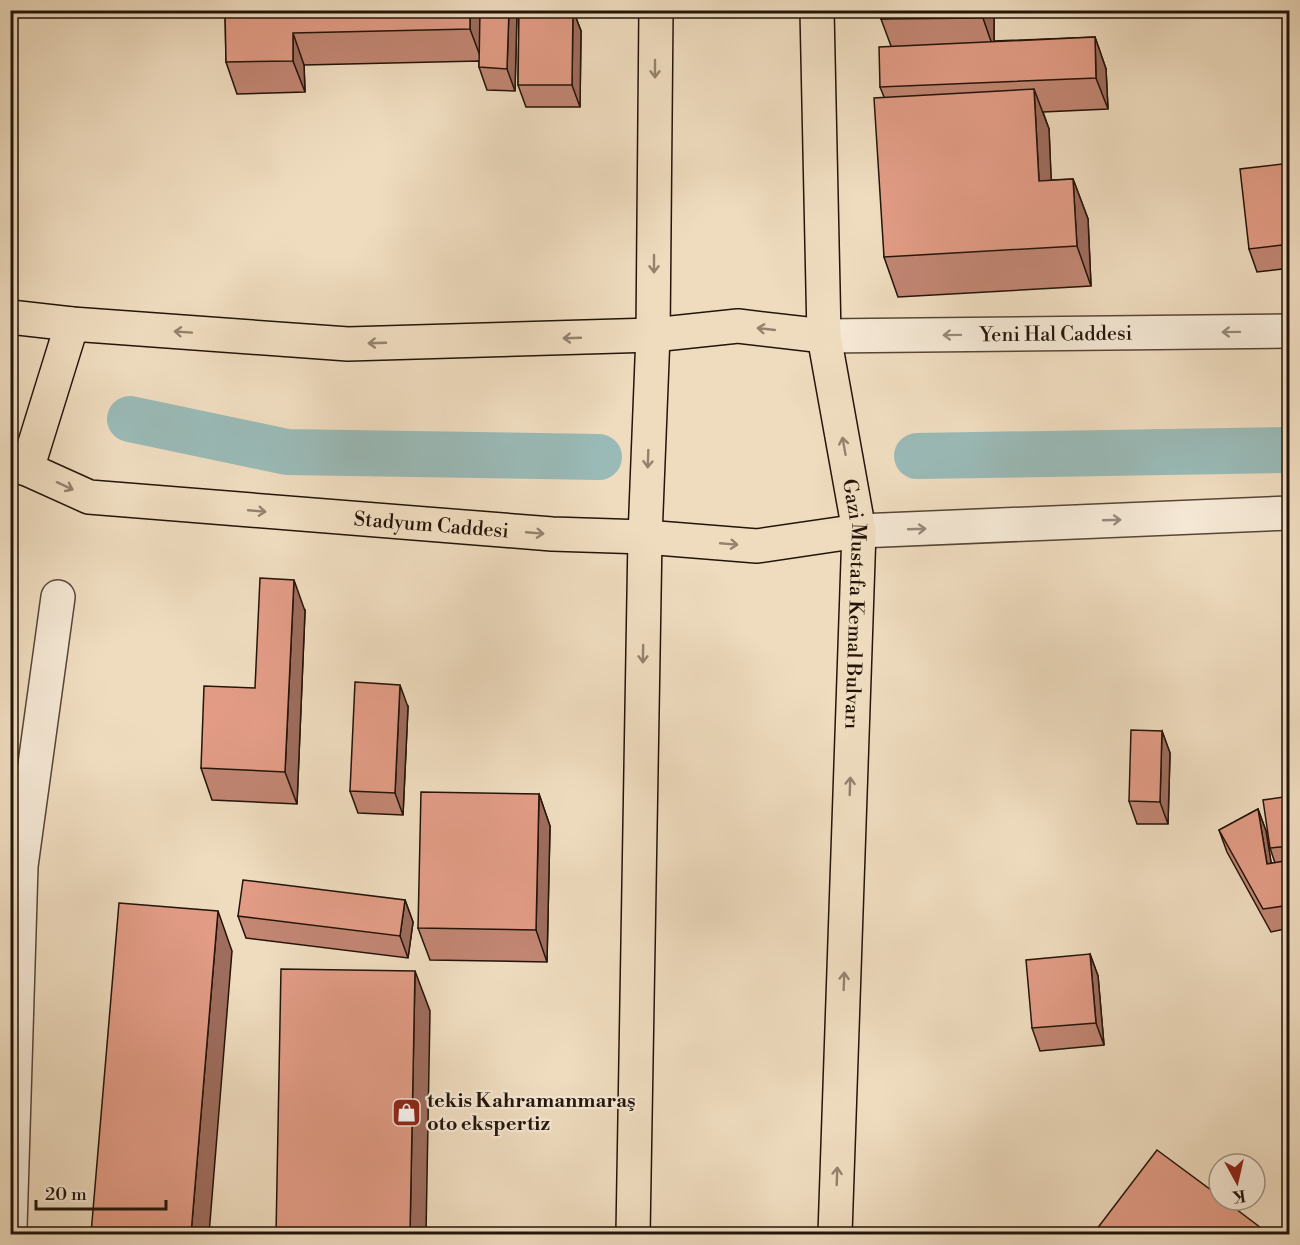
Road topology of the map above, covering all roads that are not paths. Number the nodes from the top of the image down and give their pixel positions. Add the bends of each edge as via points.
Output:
1 (656, 10) edge
2 (817, 10) edge
3 (10, 301) edge
4 (10, 317) edge
5 (72, 324) junction
6 (1290, 331) edge
7 (653, 335) junction
8 (825, 336) junction
9 (19, 467) edge
10 (1290, 513) edge
11 (859, 531) junction
12 (645, 537) junction
13 (58, 597) dead end
14 (16, 866) edge
15 (13, 1092) edge
16 (10, 1228) edge
17 (633, 1234) edge
18 (835, 1234) edge

1 -> 7 main road
2 - 8 main road, Gazi Mustafa Kemal Bulvarı
3 - 5 street
4 - 5 main road
7 -> 5 main road via 348,344
5 - 9 main road
6 -> 8 street, Yeni Hal Caddesi
8 -> 7 main road via 738,326
7 -> 12 main road
11 -> 8 main road, Gazi Mustafa Kemal Bulvarı
9 -> 12 main road, Stadyum Caddesi via 89,497 552,534
11 -> 10 street
12 -> 11 main road, Stadyum Caddesi via 756,546
18 -> 11 main road, Gazi Mustafa Kemal Bulvarı
12 -> 17 main road
13 - 14 street
14 - 15 street
15 - 16 street

